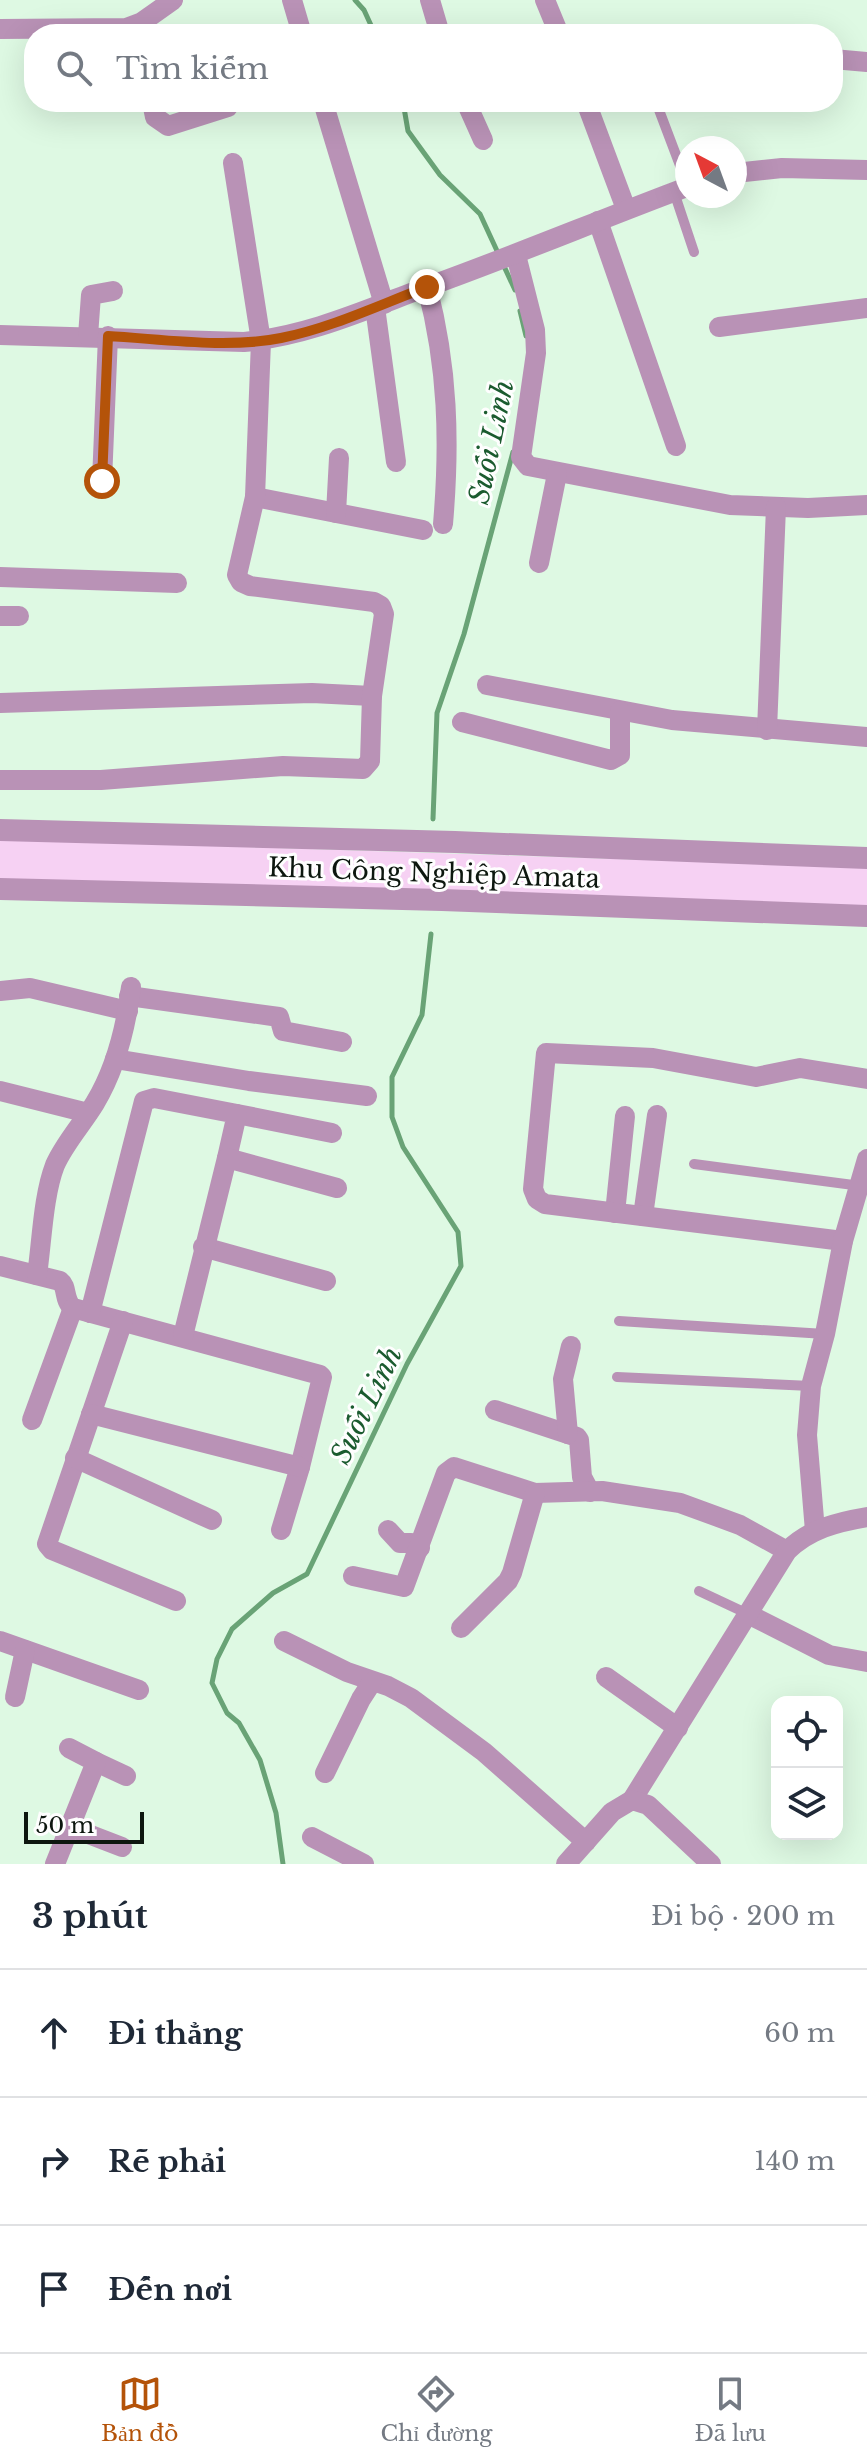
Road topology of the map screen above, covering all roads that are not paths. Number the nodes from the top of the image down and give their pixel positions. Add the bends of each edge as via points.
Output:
1 (173, 0) edge
2 (292, 0) edge
3 (430, 0) edge
4 (545, 0) edge
5 (143, 24) edge
6 (299, 24) edge
7 (437, 24) edge
8 (555, 24) edge
9 (0, 29) edge
10 (24, 29) edge
11 (843, 60) edge
12 (867, 62) edge
13 (154, 112) edge
14 (212, 112) edge
15 (326, 112) edge
16 (470, 112) edge
17 (590, 112) edge
18 (659, 112) edge
19 (483, 140) dead end
20 (675, 162) edge
21 (233, 163) dead end
22 (867, 170) edge
23 (747, 172) edge
24 (675, 190) edge
25 (687, 208) edge
26 (626, 209) junction
27 (598, 221) junction
28 (694, 252) dead end
29 (516, 255) junction
30 (427, 287) junction
31 (113, 291) dead end
32 (380, 305) junction
33 (867, 308) edge
34 (719, 327) dead end
35 (0, 335) edge
36 (98, 336) junction
37 (261, 341) junction
38 (676, 446) dead end
39 (339, 458) dead end
40 (396, 462) dead end
41 (557, 474) junction
42 (102, 481) dead end
43 (255, 497) junction
44 (867, 505) edge
45 (776, 507) junction
46 (336, 513) junction
47 (443, 524) dead end
48 (423, 530) dead end
49 (539, 563) dead end
50 (0, 577) edge
51 (177, 583) dead end
52 (487, 685) dead end
53 (372, 696) junction
54 (0, 703) edge
55 (620, 711) junction
56 (462, 722) dead end
57 (767, 730) junction
58 (867, 737) edge
59 (0, 780) edge
60 (0, 830) edge
61 (867, 858) edge
62 (0, 889) edge
63 (867, 916) edge
64 (0, 991) edge
65 (129, 998) junction
66 (342, 1042) dead end
67 (115, 1059) junction
68 (867, 1079) edge
69 (0, 1091) edge
70 (367, 1096) dead end
71 (88, 1113) junction
72 (237, 1114) junction
73 (657, 1115) dead end
74 (625, 1116) dead end
75 (332, 1133) dead end
76 (227, 1158) junction
77 (694, 1164) dead end
78 (864, 1175) edge
79 (337, 1188) dead end
80 (615, 1213) junction
81 (643, 1216) junction
82 (843, 1241) junction
83 (203, 1247) junction
84 (0, 1266) edge
85 (37, 1275) junction
86 (326, 1281) dead end
87 (82, 1310) junction
88 (123, 1321) junction
89 (619, 1321) dead end
90 (825, 1334) junction
91 (183, 1336) junction
92 (571, 1346) dead end
93 (617, 1377) dead end
94 (811, 1386) junction
95 (495, 1410) dead end
96 (91, 1414) junction
97 (32, 1420) dead end
98 (568, 1434) junction
99 (75, 1458) junction
100 (300, 1467) junction
101 (590, 1492) junction
102 (535, 1493) junction
103 (867, 1517) edge
104 (212, 1520) dead end
105 (281, 1530) dead end
106 (388, 1530) dead end
107 (815, 1531) junction
108 (420, 1548) junction
109 (787, 1551) junction
110 (353, 1576) dead end
111 (699, 1591) dead end
112 (176, 1601) dead end
113 (748, 1614) junction
114 (461, 1628) dead end
115 (0, 1641) edge
116 (284, 1641) dead end
117 (25, 1650) junction
118 (867, 1662) edge
119 (606, 1677) dead end
120 (372, 1682) junction
121 (139, 1690) dead end
122 (15, 1697) dead end
123 (678, 1728) junction
124 (69, 1748) dead end
125 (96, 1762) junction
126 (325, 1773) dead end
127 (126, 1776) dead end
128 (632, 1800) junction
129 (70, 1827) junction
130 (312, 1837) dead end
131 (586, 1842) junction
132 (122, 1847) dead end
133 (55, 1864) edge
134 (364, 1864) edge
135 (566, 1864) edge
136 (711, 1864) edge

1 - 5 street
2 - 6 street
3 - 7 street
4 - 8 street
9 - 10 street
11 - 12 street
13 - 14 street via 168,126
15 - 32 street
16 - 19 street
17 - 26 street
18 - 20 lane
21 - 37 street
22 - 23 street
24 - 26 street
25 - 28 lane
26 - 27 street
27 - 29 street
27 - 38 street
29 - 30 street
29 - 41 street via 536,353 521,457 528,466
30 - 32 street
30 - 47 street via 446,394
31 - 36 street via 91,295
32 - 37 street
32 - 40 street
33 - 34 street
35 - 36 street
36 - 37 street
36 - 42 street
37 - 43 street
39 - 46 street
41 - 45 street via 730,505
41 - 49 street
43 - 46 street
43 - 53 street via 237,575 241,582 381,606
44 - 45 street
45 - 57 street
46 - 48 street
50 - 51 street
52 - 55 street
53 - 54 street via 312,693
53 - 59 street via 370,761 363,769 283,766 101,780
55 - 56 street via 620,755 611,760
55 - 57 street
57 - 58 street
60 - 61 street, Khu Công Nghiệp Amata
62 - 63 street, Khu Công Nghiệp Amata
64 - 65 street via 30,988
65 - 66 street via 279,1017 283,1031
65 - 67 street
67 - 70 street
67 - 71 street
68 - 80 street via 800,1068 756,1077 653,1058 546,1053 533,1189 537,1199
69 - 71 street
71 - 85 street via 56,1163
72 - 75 street
72 - 76 street
72 - 87 street via 154,1098 144,1101
73 - 81 street
74 - 80 street
76 - 79 street
76 - 83 street
77 - 78 lane
78 - 82 street
80 - 81 street
81 - 82 street
82 - 90 street
83 - 86 street
83 - 91 street
84 - 85 street
85 - 87 street via 64,1284 65,1297
87 - 88 street
87 - 97 street
88 - 91 street
88 - 96 street
89 - 90 lane
90 - 94 street
91 - 100 street via 322,1377
92 - 98 street via 563,1379
93 - 94 lane
94 - 107 street via 807,1435
95 - 98 street
96 - 99 street
96 - 100 street
98 - 101 street via 579,1440 582,1477
99 - 104 street
99 - 112 street via 48,1547
100 - 105 street
101 - 102 street
101 - 109 street via 680,1503 740,1525
102 - 108 street via 449,1469
102 - 114 street via 508,1581
103 - 107 street
106 - 108 street via 400,1543
107 - 109 street
108 - 110 street via 404,1587
109 - 113 street
111 - 113 lane
113 - 118 street via 829,1655
113 - 123 street
115 - 117 street
116 - 120 street
117 - 121 street
117 - 122 street
119 - 123 street
120 - 126 street
120 - 131 street via 411,1698 484,1752
123 - 128 street
124 - 125 street
125 - 127 street
125 - 129 street
128 - 131 street via 612,1812
128 - 136 street via 648,1805
129 - 132 street
129 - 133 street
130 - 134 street
131 - 135 street

